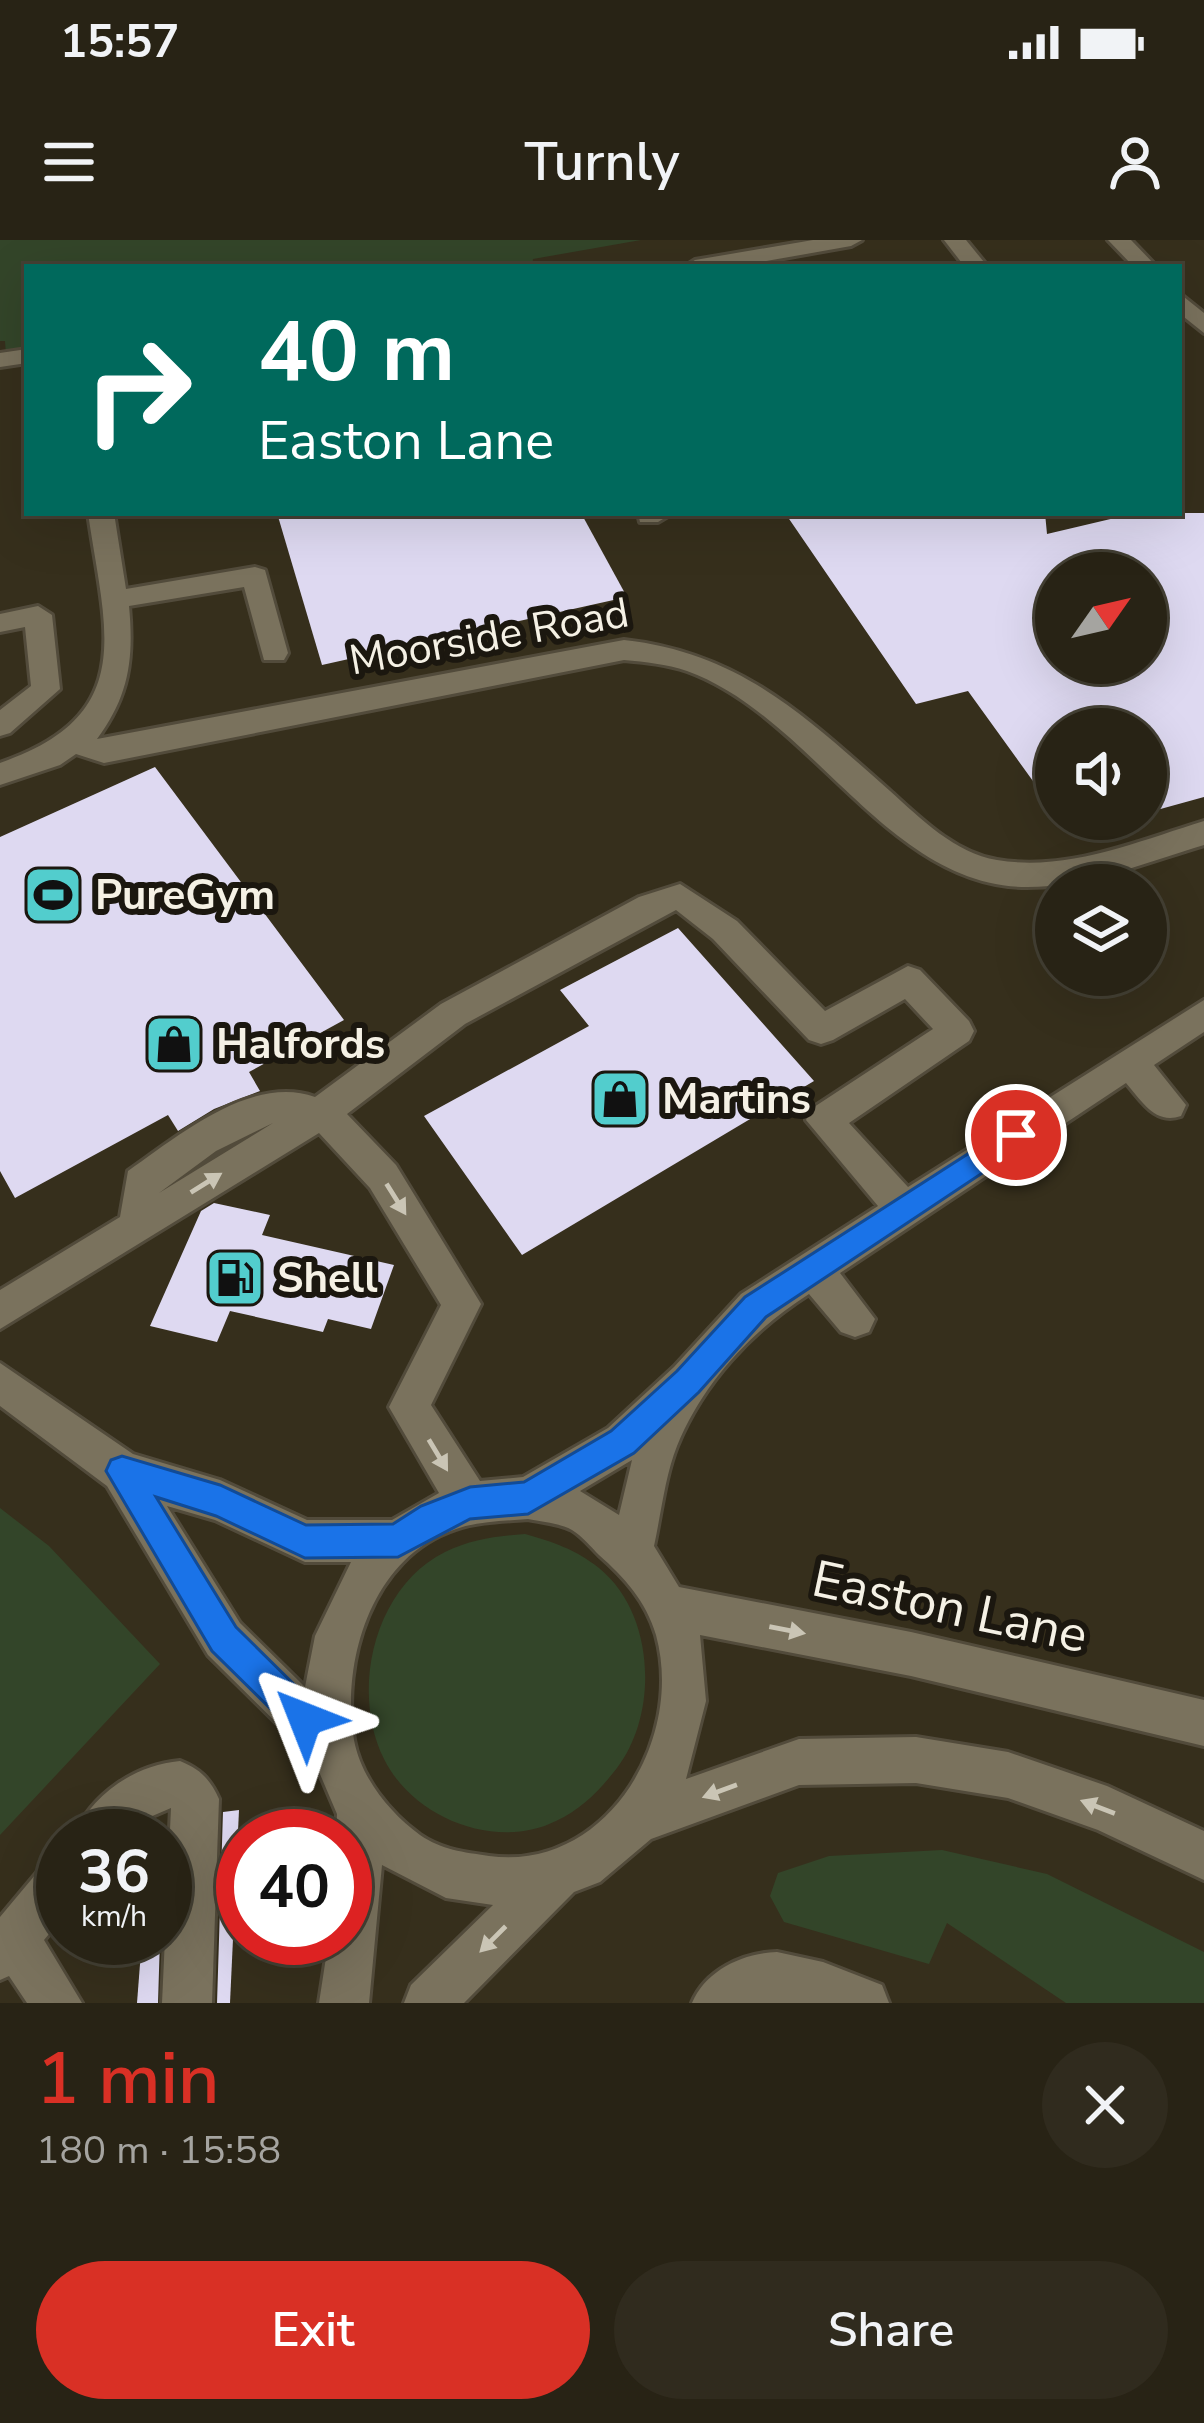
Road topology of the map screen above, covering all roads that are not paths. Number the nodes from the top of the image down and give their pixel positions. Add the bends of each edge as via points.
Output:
1 (851, 240) edge
2 (1119, 240) edge
3 (712, 264) edge
4 (1143, 264) edge
5 (1182, 303) edge
6 (1204, 326) edge
7 (101, 516) edge
8 (113, 601) junction
9 (0, 623) edge
10 (274, 653) dead end
11 (0, 727) edge
12 (77, 744) junction
13 (0, 774) edge
14 (1204, 833) edge
15 (1204, 1014) edge
16 (1129, 1062) junction
17 (1168, 1106) dead end
18 (319, 1114) junction
19 (903, 1208) junction
20 (811, 1268) junction
21 (0, 1311) edge
22 (855, 1319) dead end
23 (688, 1381) junction
24 (0, 1382) edge
25 (122, 1471) junction
26 (528, 1498) junction
27 (470, 1503) junction
28 (398, 1540) junction
29 (632, 1548) junction
30 (672, 1608) junction
31 (1204, 1723) edge
32 (332, 1746) junction
33 (124, 1809) edge
34 (360, 1809) edge
35 (636, 1821) junction
36 (372, 1823) edge
37 (1204, 1856) edge
38 (557, 1875) junction
39 (192, 1890) edge
40 (36, 1912) edge
41 (7, 1947) edge
42 (189, 1965) edge
43 (350, 1965) edge
44 (57, 2003) edge
45 (187, 2003) edge
46 (344, 2003) edge
47 (429, 2003) edge
48 (717, 2003) edge
49 (864, 2003) edge

1 - 3 street
2 - 4 street
5 - 6 street
7 - 8 street
8 - 10 street via 255,576
8 - 12 street via 118,677
9 - 11 street via 38,615 46,689
12 - 13 street, Moorside Road
12 - 14 street, Moorside Road via 104,752 624,650 659,650 758,695 927,840 970,865 1074,870
15 - 16 street
16 - 17 street
16 - 19 street
18 - 19 street via 453,1014 680,896 725,930 821,1030 908,980 957,1031 824,1120
21 -> 18 street
18 -> 27 street via 361,1143 462,1304 409,1406
19 - 20 street
20 - 22 street
20 - 23 street via 755,1307
23 - 26 street via 622,1442
23 - 29 street via 656,1445
24 - 25 street
25 - 28 street via 220,1501 305,1541
25 - 32 street via 224,1639
26 - 27 street
26 - 29 street via 584,1513
27 - 28 street
28 - 32 street via 352,1598 337,1633 328,1670
29 - 30 street
30 -> 31 street, Easton Lane
30 - 35 street via 686,1660 684,1717 668,1772
32 - 34 street
33 - 39 street via 158,1786 180,1784 196,1799
37 -> 35 street via 1008,1775 916,1760 799,1762
35 - 38 street via 600,1854
36 - 38 street via 428,1868 470,1882 514,1885
38 -> 47 street
40 - 41 street
41 - 44 street
42 - 45 street
43 - 46 street
48 - 49 street via 752,1979 777,1978

